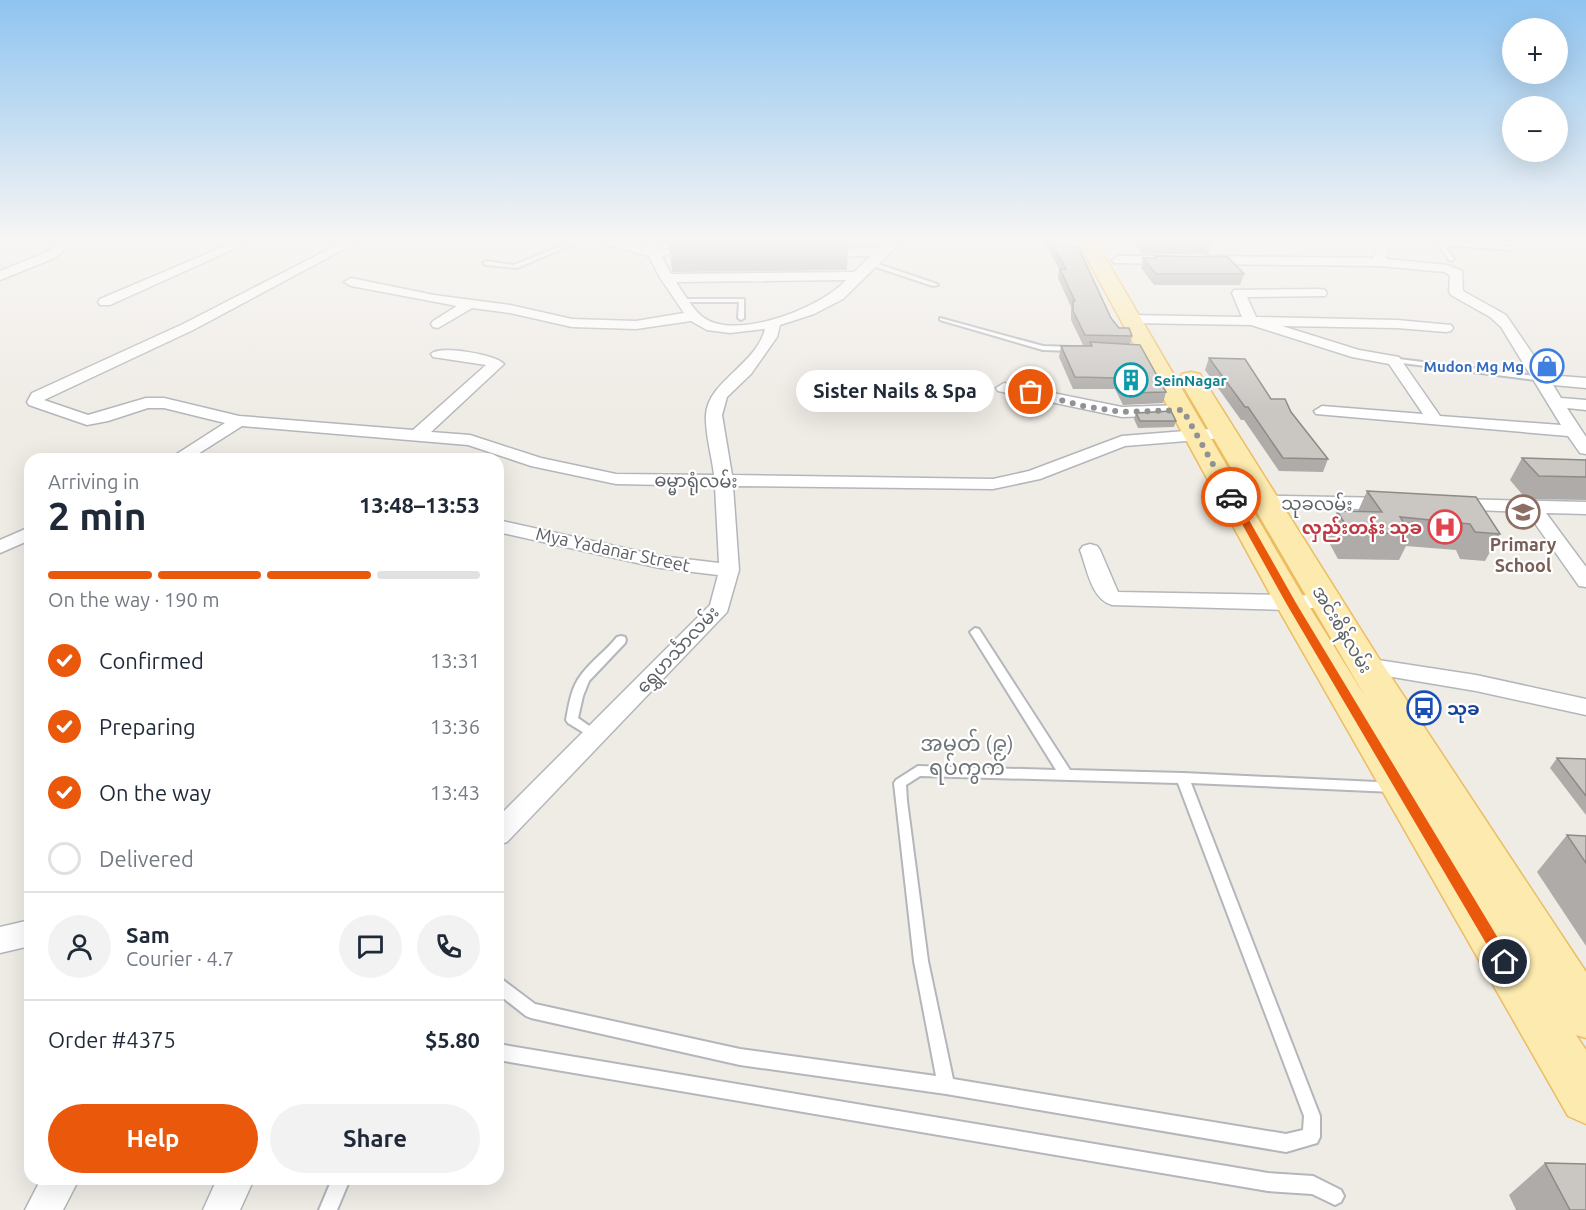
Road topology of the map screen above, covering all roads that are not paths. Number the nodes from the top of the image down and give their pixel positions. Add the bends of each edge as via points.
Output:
1 (118, 296) edge
2 (247, 296) edge
3 (429, 296) edge
4 (680, 296) edge
5 (836, 296) edge
6 (1120, 296) edge
7 (1128, 296) edge
8 (1240, 296) edge
9 (1461, 296) edge
10 (683, 301) junction
11 (105, 302) dead end
12 (469, 304) junction
13 (695, 316) junction
14 (741, 318) dead end
15 (942, 319) dead end
16 (1251, 321) junction
17 (773, 323) junction
18 (438, 324) dead end
19 (1446, 328) dead end
20 (1143, 335) junction
21 (1078, 349) edge
22 (438, 354) dead end
23 (1394, 360) junction
24 (1544, 379) junction
25 (1586, 383) edge
26 (1004, 388) dead end
27 (1556, 402) junction
28 (1586, 405) edge
29 (1322, 411) dead end
30 (1435, 420) junction
31 (239, 421) junction
32 (1201, 426) junction
33 (1572, 431) junction
34 (417, 436) junction
35 (1586, 449) edge
36 (188, 453) edge
37 (724, 481) junction
38 (1249, 501) junction
39 (1413, 504) edge
40 (1436, 505) edge
41 (1532, 507) junction
42 (1586, 508) edge
43 (504, 527) edge
44 (24, 536) edge
45 (0, 547) edge
46 (1090, 550) dead end
47 (729, 570) junction
48 (1586, 581) edge
49 (1327, 601) junction
50 (1291, 603) junction
51 (975, 632) dead end
52 (621, 640) dead end
53 (1365, 666) junction
54 (1579, 706) edge
55 (1586, 723) edge
56 (594, 735) junction
57 (1066, 775) junction
58 (1183, 778) junction
59 (1401, 787) junction
60 (1442, 787) junction
61 (504, 828) edge
62 (24, 934) edge
63 (0, 940) edge
64 (504, 990) edge
65 (1586, 1015) edge
66 (504, 1053) edge
67 (946, 1086) junction
68 (1586, 1098) edge
69 (57, 1185) edge
70 (233, 1185) edge
71 (338, 1185) edge
72 (1335, 1196) dead end
73 (43, 1210) edge
74 (221, 1210) edge
75 (328, 1210) edge

1 - 11 street
2 - 31 street, ဓမ္မာရုံလမ်း via 38,396 35,402 87,420 146,403 164,403
3 - 12 street
4 - 10 street
5 - 17 street
6 - 20 main road
7 - 20 main road
8 - 16 street
9 - 24 street via 1492,311 1506,323
10 - 13 street
10 - 14 lane via 742,300
12 - 13 street via 572,323 636,325
12 - 18 street
13 - 17 street via 716,327 752,328
15 - 21 lane via 1043,348
16 - 19 street
16 - 20 street
16 - 23 street via 1357,354
17 - 37 street, ရွှေဟင်္သာလမ်း via 770,337 747,371 720,395 714,415
20 - 32 main road
20 - 32 main road
22 - 34 street via 496,364
23 - 24 lane
23 - 30 street
24 - 25 street
24 - 27 street
26 - 32 street
27 - 28 street
27 - 33 street
29 - 30 street
30 - 33 street
31 - 34 street, ဓမ္မာရုံလမ်း
31 - 36 street
32 - 37 street, ဓမ္မာရုံလမ်း via 1122,441 1034,475 993,484
32 - 38 main road
33 - 35 street
34 - 37 street, ဓမ္မာရုံလမ်း via 470,440 537,462 616,479
37 - 47 street, ရွှေဟင်္သာလမ်း
38 - 39 street, သုခလမ်း
38 - 49 main road, အင်းစိန်လမ်း
38 - 50 main road
40 - 41 street
41 - 42 street
41 - 48 street
43 - 47 street, Mya Yadanar Street via 660,562
44 - 45 street
46 - 50 street via 1112,598
47 - 56 street, ရွှေဟင်္သာလမ်း via 720,607
49 - 50 street
49 - 53 main road, အင်းစိန်လမ်း
50 - 59 main road
51 - 57 lane
52 - 56 lane via 583,680 574,703 572,720
53 - 54 street via 1476,683
53 - 60 main road, အင်းစိန်လမ်း
54 - 55 street
56 - 61 street, ရွှေဟင်္သာလမ်း
57 - 58 lane
57 - 67 lane via 918,771 900,783 921,961
58 - 59 lane
58 - 67 lane via 1312,1116 1311,1137 1286,1143
59 - 60 lane
59 - 68 main road
60 - 65 main road, အင်းစိန်လမ်း
62 - 63 street
64 - 67 lane via 531,1011 740,1057
66 - 72 lane via 1268,1182 1313,1185
69 - 73 street
70 - 74 street
71 - 75 lane

